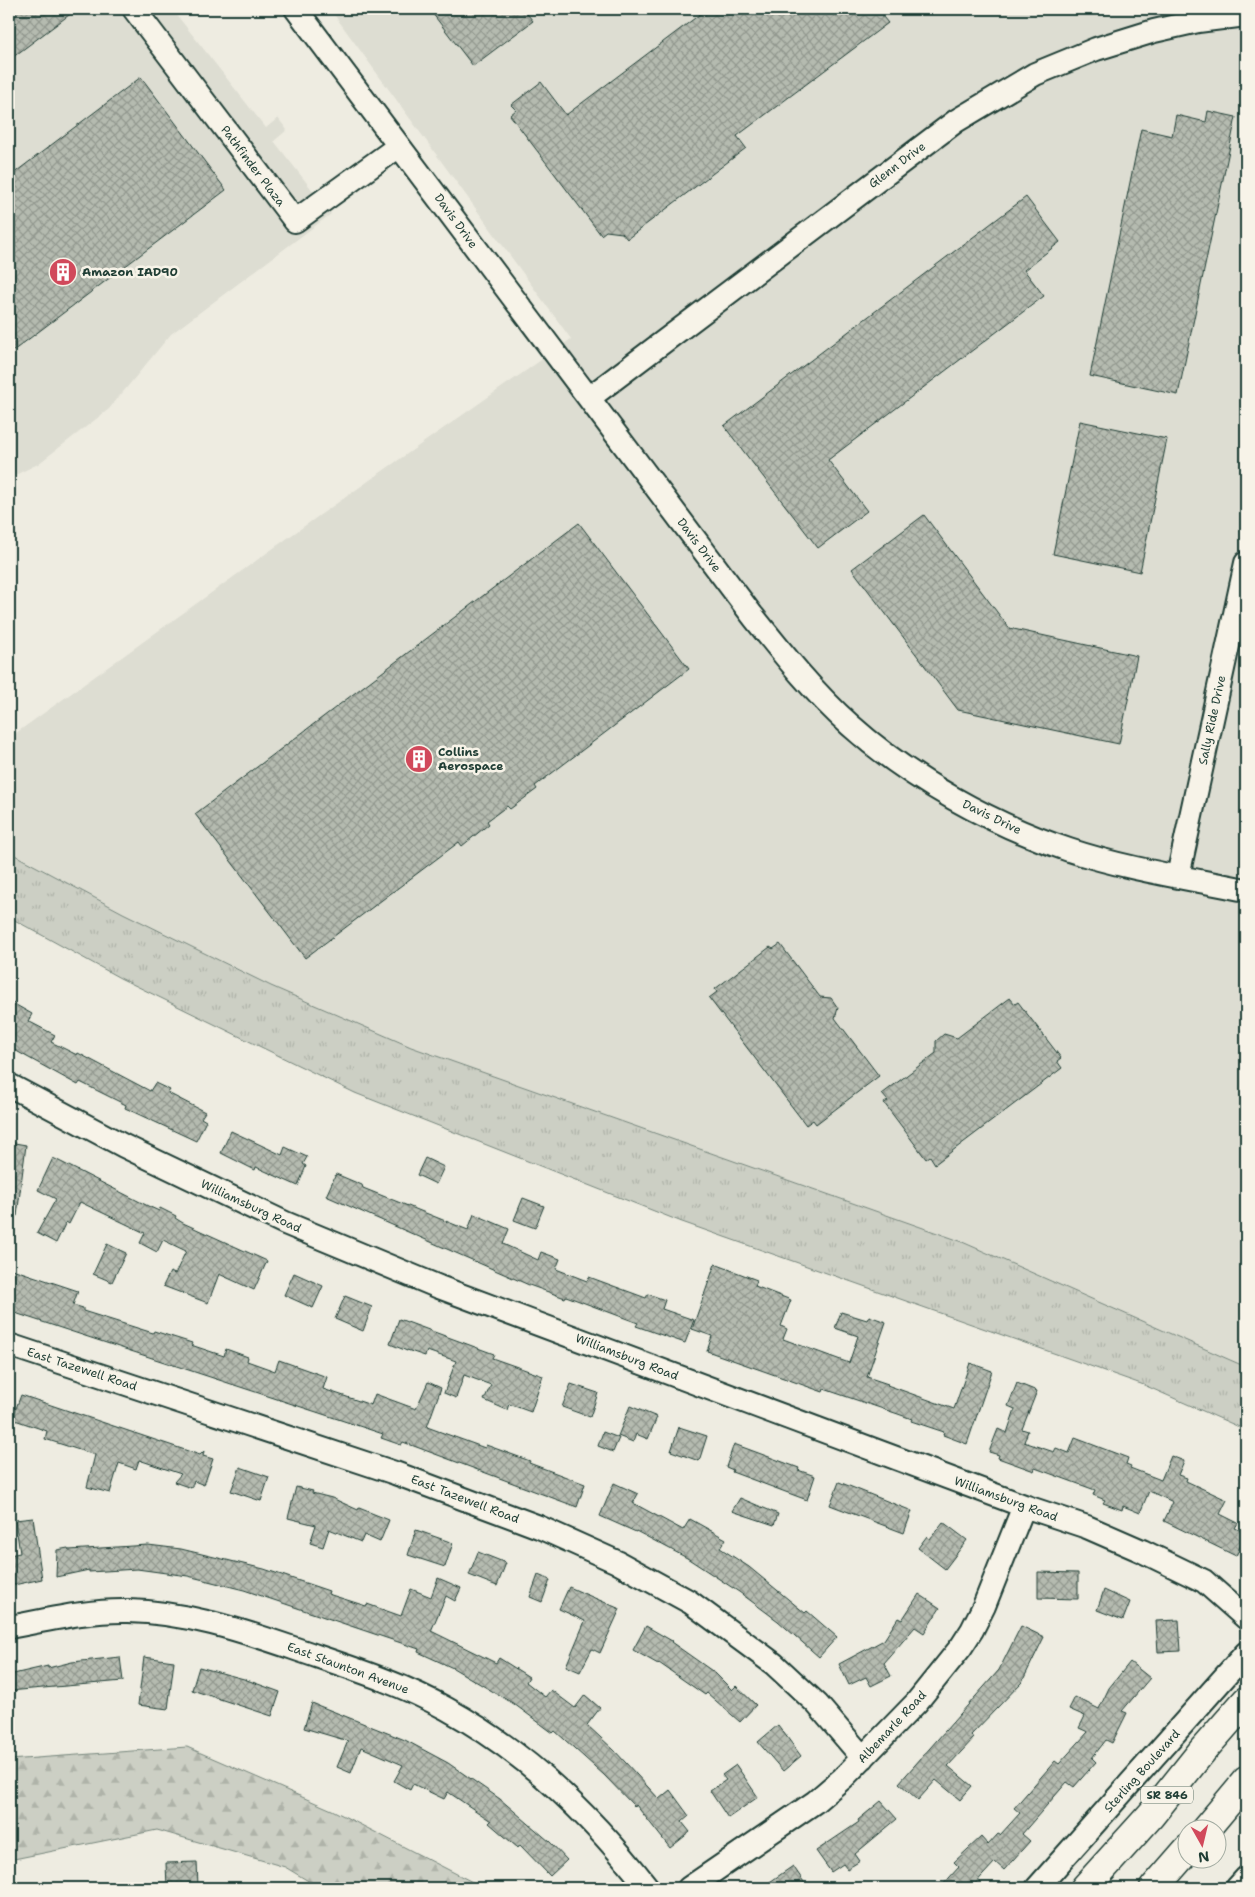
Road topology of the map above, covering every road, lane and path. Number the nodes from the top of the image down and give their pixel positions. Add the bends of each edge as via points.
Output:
1 (134, 9) edge
2 (296, 9) edge
3 (1246, 15) edge
4 (399, 146) junction
5 (589, 398) junction
6 (1246, 563) edge
7 (1178, 876) junction
8 (1246, 890) edge
9 (9, 1085) edge
10 (9, 1345) edge
11 (1024, 1506) junction
12 (1246, 1618) edge
13 (9, 1627) edge
14 (1246, 1653) edge
15 (1246, 1701) edge
16 (863, 1758) junction
17 (1246, 1781) edge
18 (1213, 1820) edge
19 (1178, 1860) edge
20 (1246, 1878) edge
21 (648, 1888) edge
22 (689, 1888) edge
23 (1037, 1888) edge
24 (1085, 1888) edge
25 (1154, 1888) edge
26 (1237, 1888) edge

1 - 4 street, Pathfinder Plaza via 295,221
2 - 4 street, Davis Drive
3 - 5 street, Glenn Drive via 1154,31 1096,49 1035,74 956,121
4 - 5 street, Davis Drive
5 - 7 street, Davis Drive via 787,659 850,726 924,780 993,819 1070,850
6 - 7 street, Sally Ride Drive
7 - 8 street, Davis Drive
9 - 11 street, Williamsburg Road via 124,1146 285,1223 430,1283
10 - 16 street, East Tazewell Road via 395,1473 539,1527 617,1562 690,1602 774,1664 817,1704
11 - 12 street, Williamsburg Road via 1087,1527 1204,1581
11 - 16 street, Albemarle Road via 984,1606 961,1647 916,1703
13 - 21 street, East Staunton Avenue via 107,1611 155,1612 183,1616 257,1636 366,1672 447,1708 532,1765 571,1800
14 - 23 street, Sterling Boulevard
15 - 24 main road, SR 846
16 - 22 street, Albemarle Road via 815,1802
17 - 18 main road
19 - 25 main road
20 - 26 street

